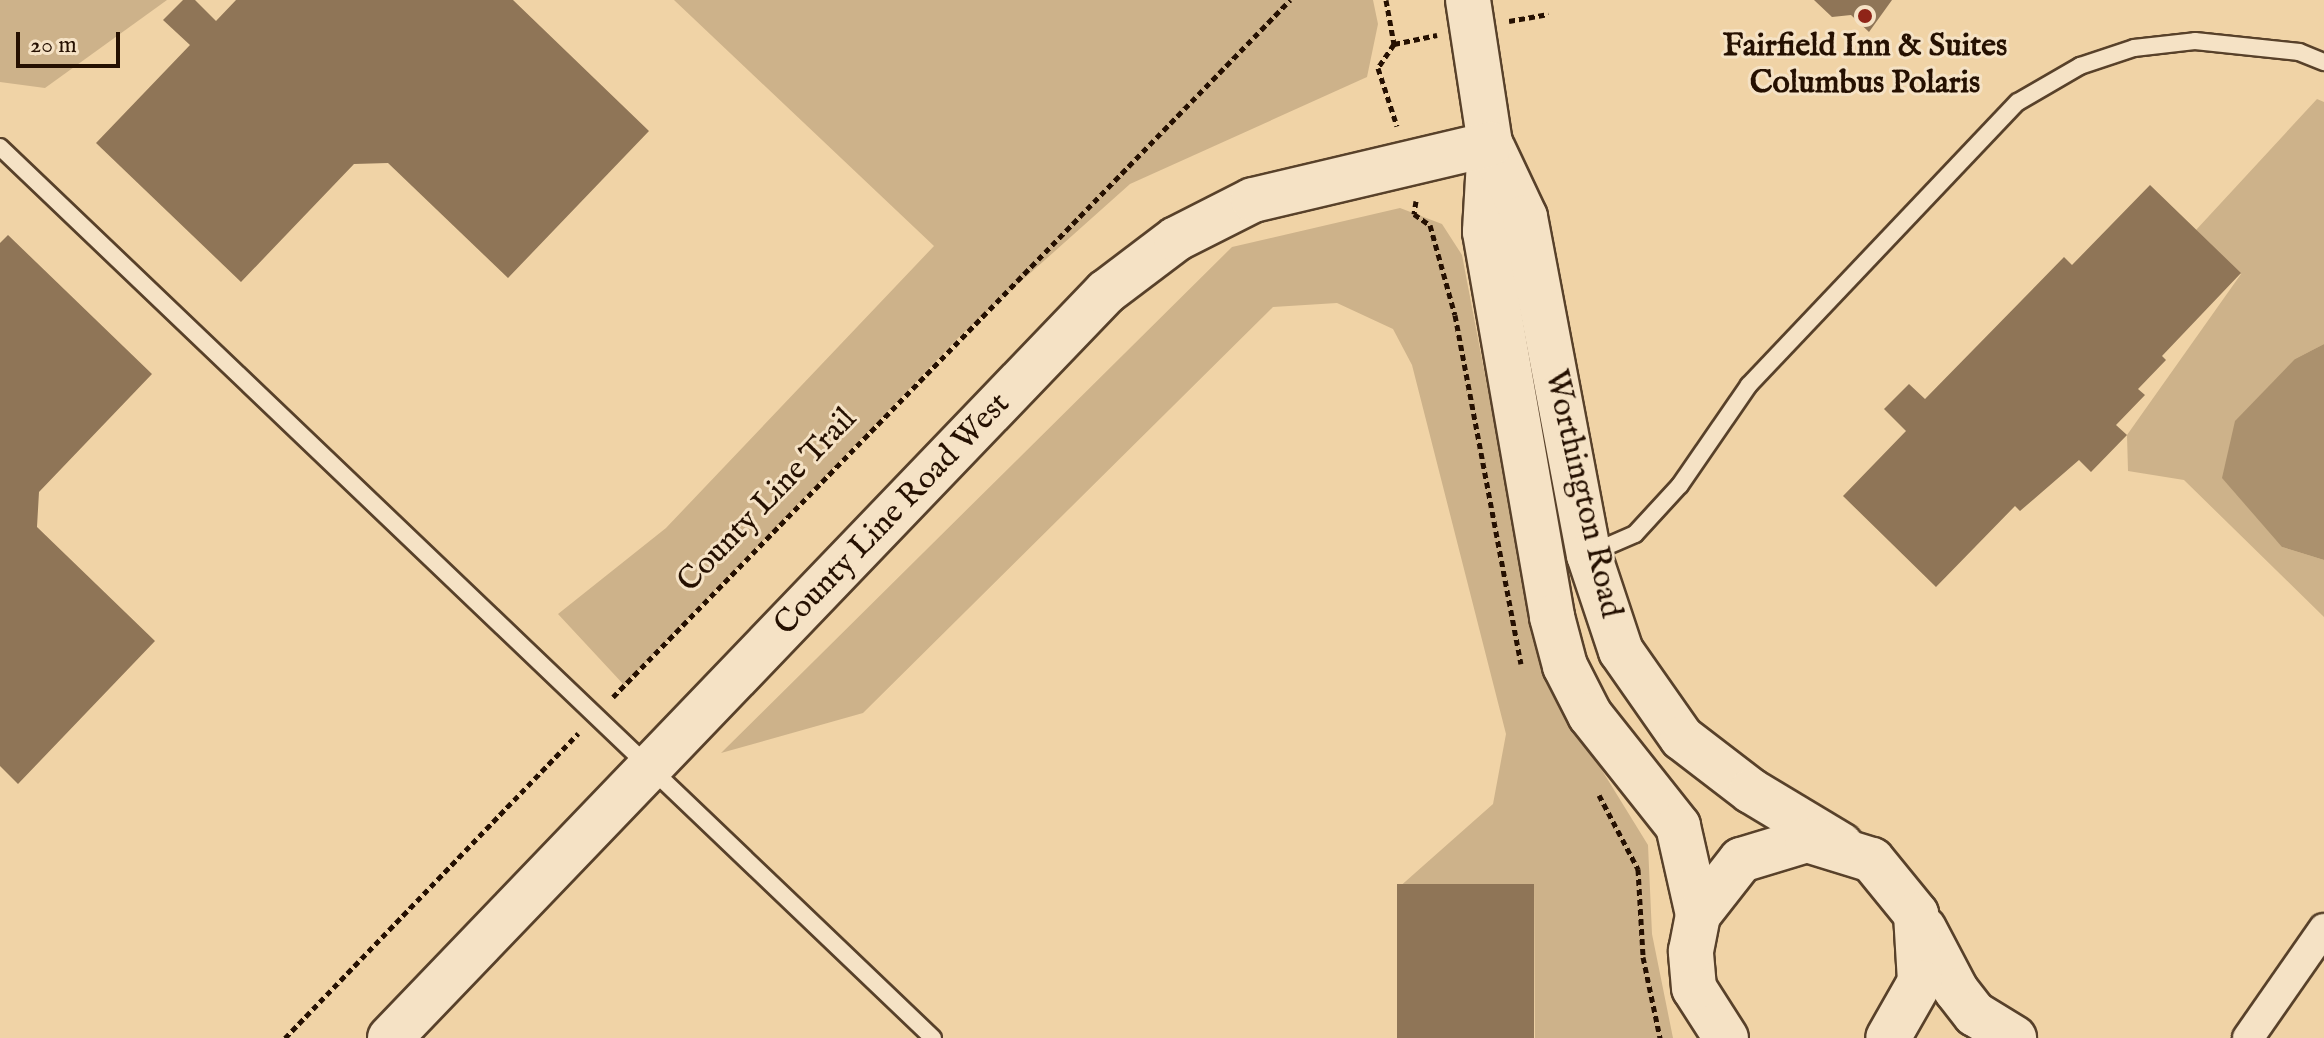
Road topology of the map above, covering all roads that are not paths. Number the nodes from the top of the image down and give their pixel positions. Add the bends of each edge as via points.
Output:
1 (1468, 0) edge
2 (2324, 62) edge
3 (1490, 144) junction
4 (0, 147) edge
5 (1589, 555) junction
6 (650, 768) junction
7 (1841, 845) junction
8 (1916, 914) junction
9 (1698, 915) junction
10 (2324, 929) edge
11 (390, 1038) edge
12 (933, 1038) edge
13 (1726, 1038) edge
14 (1888, 1038) edge
15 (2014, 1038) edge
16 (2248, 1038) edge

1 - 3 main road, Worthington Road
2 - 5 lane via 2299,52 2195,41 2134,48 2080,66 2018,102 1749,385 1680,485 1635,534
3 - 5 main road, Worthington Road via 1525,217
3 - 6 main road, County Line Road West via 1265,196 1176,239 1106,292
3 - 9 main road, Worthington Road via 1485,232 1565,666 1590,715 1678,826
4 - 6 lane
5 - 7 main road, Worthington Road via 1604,611 1660,716 1715,766
6 - 11 main road, County Line Road West
6 - 12 lane
7 - 8 main road, Worthington Road via 1872,860
7 - 9 main road via 1772,845 1741,860
8 - 14 main road via 1920,982
8 - 15 main road, Worthington Road via 1956,990 1975,1014
9 - 13 main road via 1691,951 1694,988
10 - 16 street

